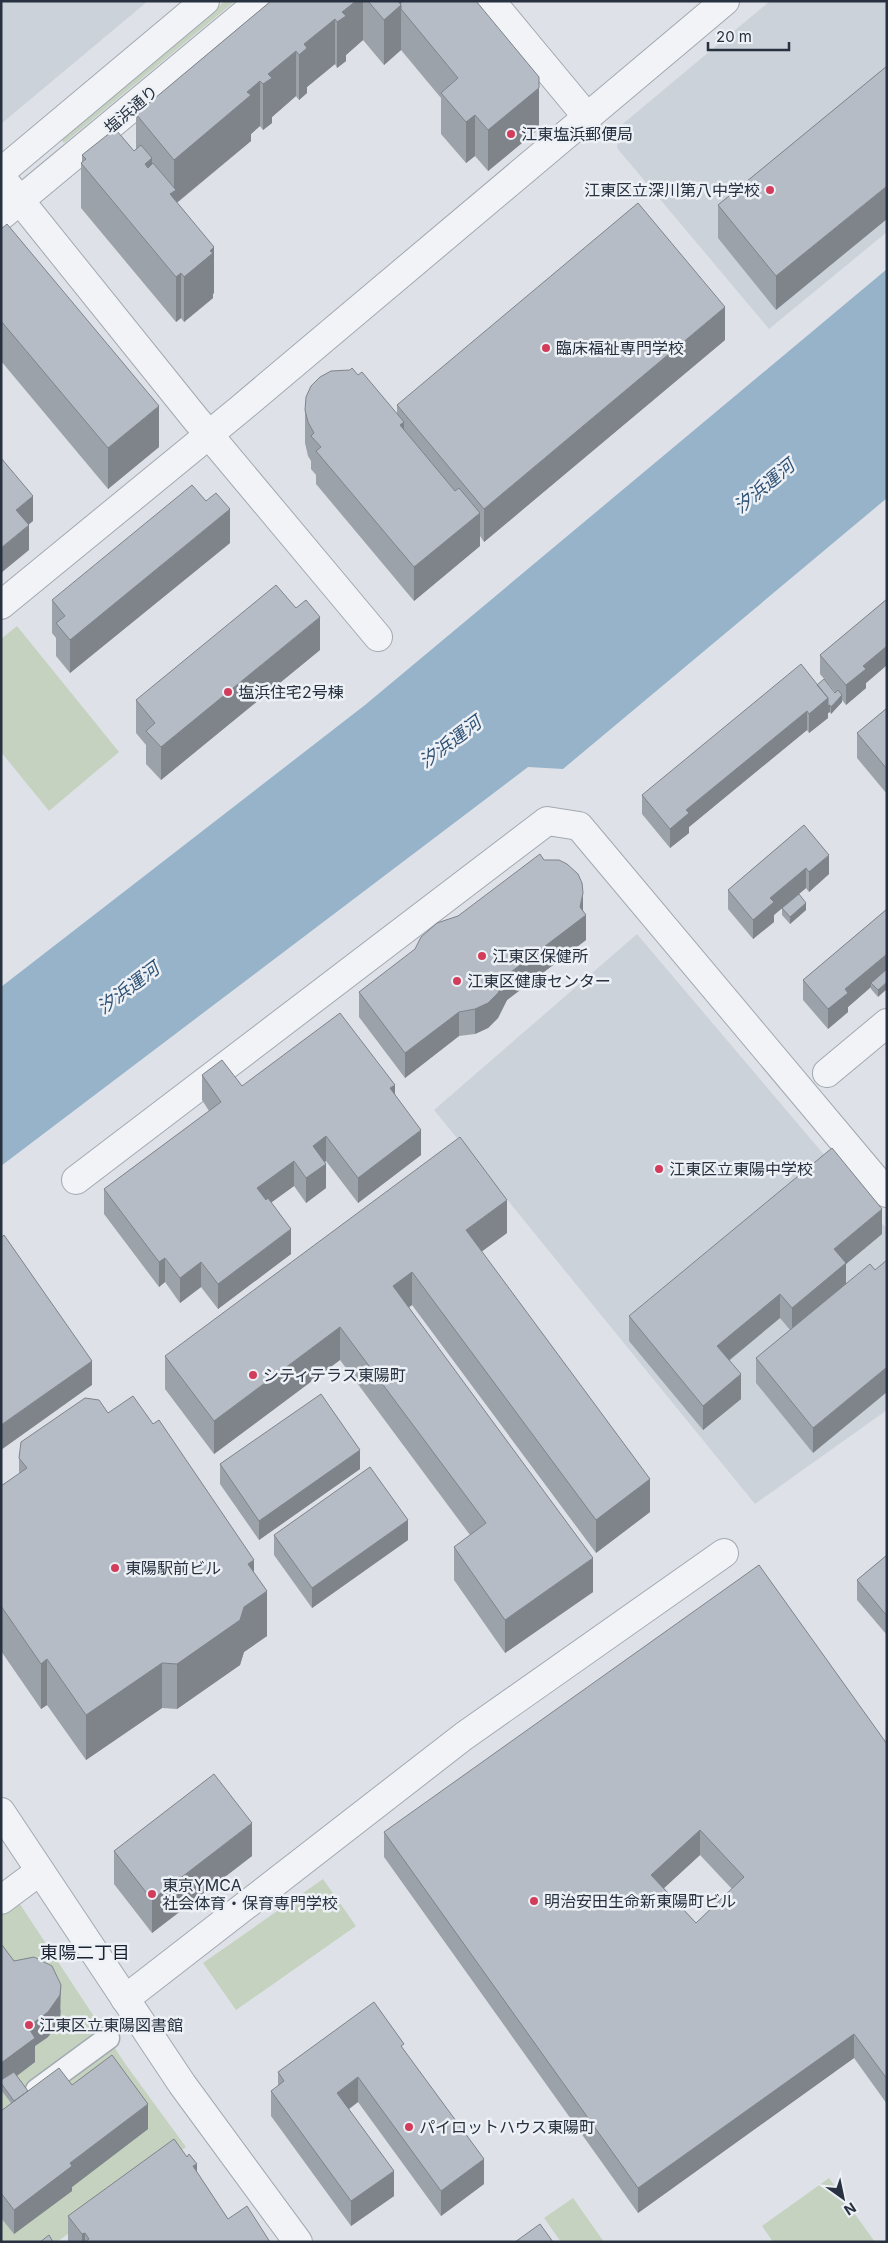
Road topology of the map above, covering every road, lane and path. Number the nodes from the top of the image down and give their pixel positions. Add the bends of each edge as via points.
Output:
1 (205, 1) edge
2 (260, 1) edge
3 (491, 1) edge
4 (725, 1) edge
5 (588, 118) junction
6 (1, 172) edge
7 (1, 177) edge
8 (11, 208) edge
9 (209, 435) junction
10 (1, 604) edge
11 (378, 637) dead end
12 (887, 1024) edge
13 (827, 1073) dead end
14 (76, 1180) dead end
15 (887, 1193) edge
16 (724, 1554) dead end
17 (1, 1812) edge
18 (40, 1871) junction
19 (1, 1900) edge
20 (125, 1999) junction
21 (108, 2038) dead end
22 (28, 2097) edge
23 (298, 2242) edge

1 - 6 street
2 - 8 street, 塩浜通り
3 - 5 street
4 - 5 street
5 - 9 street
7 - 8 street
8 - 9 street
9 - 10 street
9 - 11 street
12 - 13 street
14 - 15 street via 547,821 579,826
16 - 20 street via 464,1736
17 - 18 street
18 - 19 street
18 - 20 street
20 - 23 street via 182,2084
21 - 22 street

